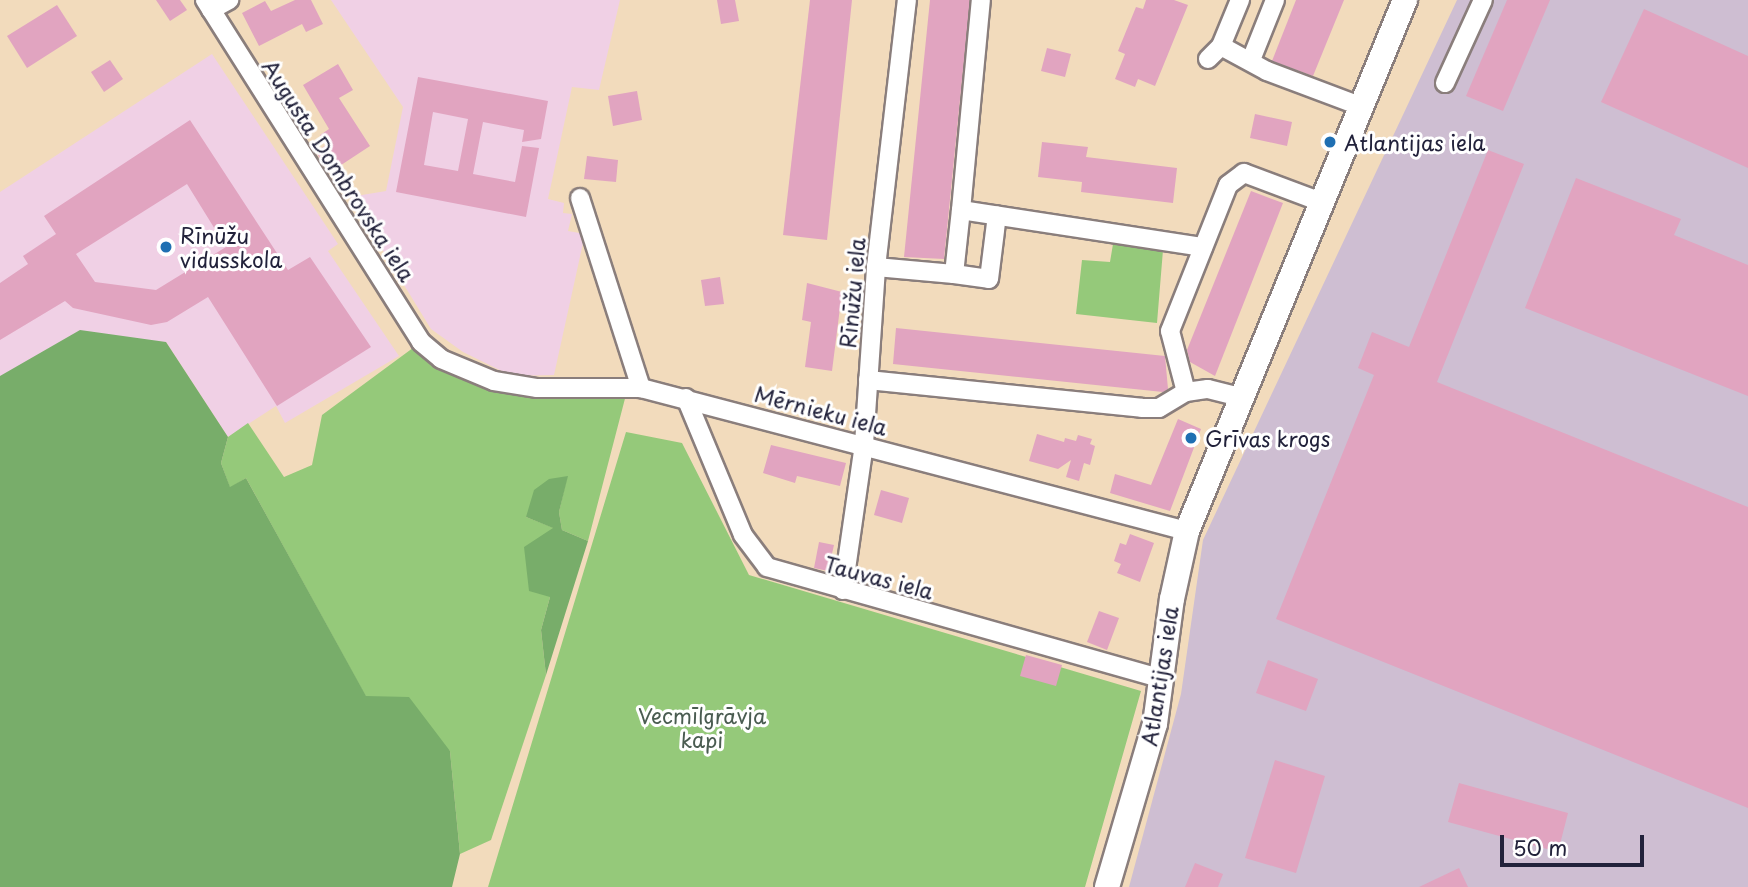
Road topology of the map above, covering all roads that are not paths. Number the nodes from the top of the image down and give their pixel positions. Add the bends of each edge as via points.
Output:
1 (229, 0) edge
2 (907, 0) edge
3 (981, 0) edge
4 (1240, 0) edge
5 (1275, 0) edge
6 (1405, 0) edge
7 (1483, 0) edge
8 (208, 5) edge
9 (1251, 60) junction
10 (1445, 83) dead end
11 (1360, 106) junction
12 (580, 198) dead end
13 (1321, 202) junction
14 (961, 210) junction
15 (997, 215) junction
16 (1203, 247) junction
17 (876, 267) junction
18 (954, 274) junction
19 (441, 359) joint
20 (869, 380) junction
21 (641, 388) junction
22 (1186, 392) junction
23 (1241, 397) junction
24 (686, 398) junction
25 (864, 444) junction
26 (1187, 531) junction
27 (843, 590) junction
28 (1163, 679) junction
29 (1107, 887) edge

1 - 8 street
2 - 17 street, Rīnūžu iela
3 - 14 street
4 - 9 street via 1214,53
5 - 9 street
6 - 11 main road, Atlantijas iela
7 - 10 street
8 - 19 street, Augusta Dombrovska iela via 421,342
9 - 11 street via 1267,71
11 - 13 main road, Atlantijas iela
12 - 21 street
13 - 16 street via 1252,175 1236,176
13 - 23 main road, Atlantijas iela
14 - 15 street
14 - 18 street
15 - 16 street
15 - 18 street via 989,279
16 - 22 street via 1170,331
17 - 18 street
17 - 20 street, Rīnūžu iela
19 - 21 street, Mērnieku iela via 494,381 537,388
20 - 22 street via 1142,408 1166,405
20 - 25 street, Rīnūžu iela
21 - 24 street, Mērnieku iela
22 - 23 street via 1219,389
23 - 26 main road, Atlantijas iela
24 - 25 street, Mērnieku iela
24 - 27 street, Tauvas iela via 753,555 766,567
25 - 26 street, Mērnieku iela
25 - 27 street, Rīnūžu iela
26 - 28 main road, Atlantijas iela via 1172,598
27 - 28 street, Tauvas iela
28 - 29 main road, Atlantijas iela via 1155,724

